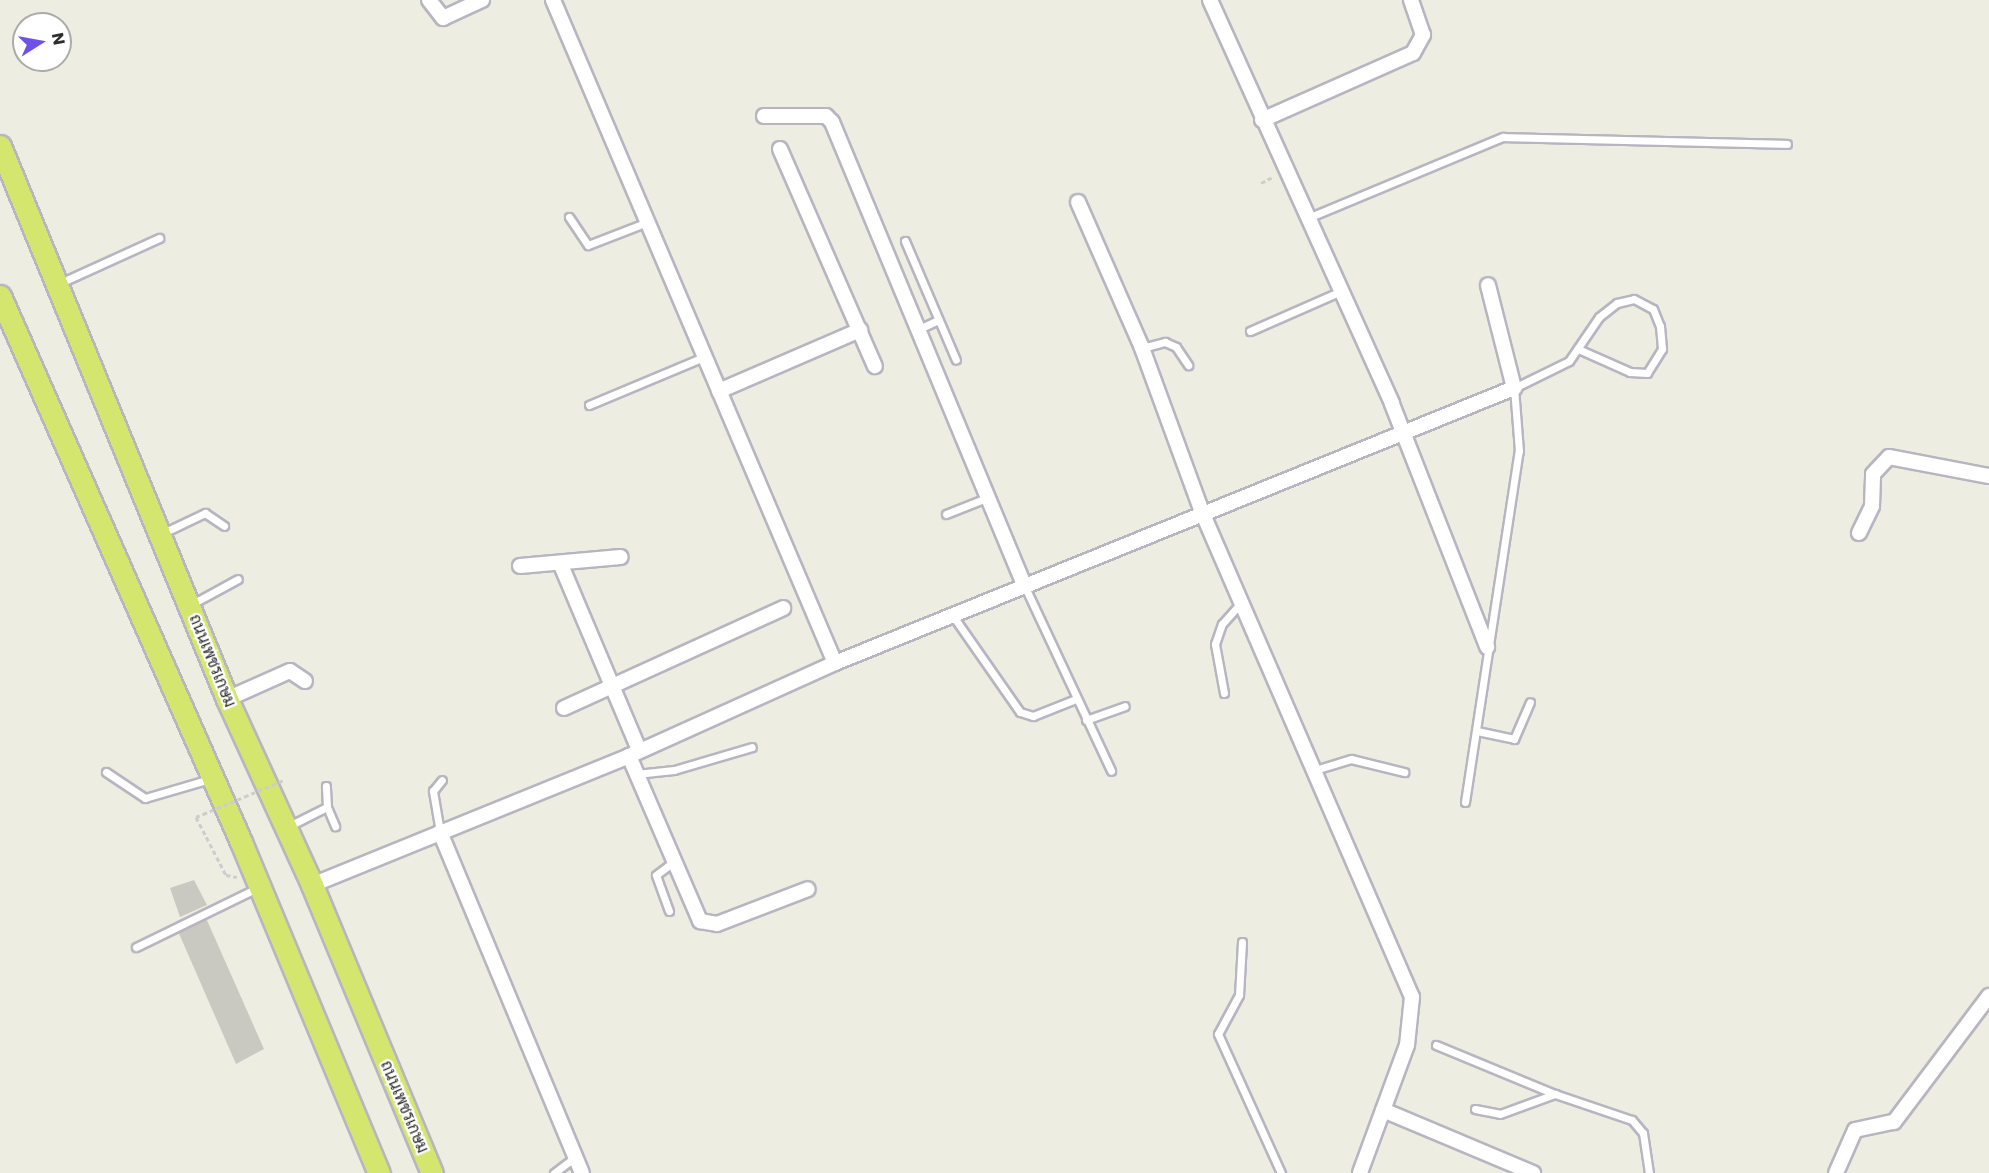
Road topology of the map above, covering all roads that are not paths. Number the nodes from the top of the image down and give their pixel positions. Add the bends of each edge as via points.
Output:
1 (429, 0) edge
2 (482, 0) edge
3 (553, 0) edge
4 (1210, 0) edge
5 (1412, 0) edge
6 (764, 116) dead end
7 (1262, 120) junction
8 (1787, 144) dead end
9 (0, 146) edge
10 (780, 149) dead end
11 (1078, 202) dead end
12 (569, 218) dead end
13 (1308, 218) junction
14 (645, 223) junction
15 (159, 238) dead end
16 (904, 240) dead end
17 (57, 284) junction
18 (1488, 285) dead end
19 (1341, 291) junction
20 (0, 296) edge
21 (938, 320) junction
22 (921, 328) junction
23 (860, 330) junction
24 (1250, 331) dead end
25 (1142, 348) junction
26 (1578, 349) junction
27 (704, 357) junction
28 (956, 360) dead end
29 (1188, 365) dead end
30 (875, 366) dead end
31 (1514, 388) junction
32 (719, 391) junction
33 (589, 405) dead end
34 (1404, 433) junction
35 (1989, 476) edge
36 (989, 497) junction
37 (1202, 512) junction
38 (946, 514) dead end
39 (224, 526) dead end
40 (1859, 533) dead end
41 (161, 534) junction
42 (621, 557) dead end
43 (561, 565) junction
44 (520, 566) dead end
45 (238, 579) dead end
46 (1025, 587) junction
47 (1242, 602) junction
48 (190, 606) junction
49 (783, 608) dead end
50 (953, 616) junction
51 (1487, 647) junction
52 (835, 663) junction
53 (305, 681) dead end
54 (611, 685) junction
55 (1224, 693) dead end
56 (227, 699) junction
57 (1076, 699) junction
58 (1530, 702) dead end
59 (1125, 706) dead end
60 (564, 708) dead end
61 (1086, 720) junction
62 (1478, 731) junction
63 (752, 747) dead end
64 (634, 753) junction
65 (1315, 770) junction
66 (1111, 771) dead end
67 (106, 772) dead end
68 (1404, 772) dead end
69 (636, 774) junction
70 (213, 778) junction
71 (442, 780) dead end
72 (326, 786) dead end
73 (1465, 802) dead end
74 (327, 807) junction
75 (335, 826) dead end
76 (287, 827) junction
77 (440, 832) junction
78 (673, 862) junction
79 (258, 884) junction
80 (312, 885) junction
81 (808, 889) dead end
82 (669, 911) dead end
83 (1242, 942) dead end
84 (136, 947) dead end
85 (1989, 996) edge
86 (1436, 1045) dead end
87 (1555, 1094) junction
88 (1475, 1109) dead end
89 (1383, 1110) junction
90 (575, 1156) junction
91 (379, 1173) edge
92 (432, 1173) edge
93 (554, 1173) edge
94 (582, 1173) edge
95 (1281, 1173) edge
96 (1360, 1173) edge
97 (1532, 1173) edge
98 (1649, 1173) edge
99 (1836, 1173) edge

1 - 2 street via 443,18
3 - 14 street
4 - 7 street
5 - 7 street via 1423,35 1413,53
6 - 22 street via 826,116 832,122
7 - 13 street
8 - 13 lane via 1503,137
9 - 17 main road, ถนนเพชรเกษม
10 - 23 street
11 - 25 street
12 - 14 lane via 588,245
13 - 19 street
14 - 27 street
15 - 17 lane
16 - 21 lane
17 - 41 main road, ถนนเพชรเกษม
18 - 31 street
19 - 24 lane
19 - 34 street
20 - 70 main road
21 - 22 lane
21 - 28 lane
22 - 36 street
23 - 30 street
23 - 32 street
25 - 29 lane via 1165,342 1176,347
25 - 37 street
26 - 26 lane via 1630,372 1647,373 1662,349 1660,326 1653,309 1634,299 1617,303 1599,317
26 - 31 lane via 1551,374
27 - 32 street
27 - 33 lane
31 - 34 street
31 - 51 lane via 1519,451
32 - 52 street
34 - 37 street
34 - 51 street
35 - 40 street via 1888,457 1873,474 1872,506
36 - 38 lane
36 - 46 street
37 - 46 street
37 - 47 street
39 - 41 lane via 205,513
41 - 48 main road, ถนนเพชรเกษม
42 - 43 street
43 - 44 street
43 - 54 street
45 - 48 lane
46 - 50 street
46 - 57 lane
47 - 55 lane via 1222,624 1215,644
47 - 65 street
48 - 56 main road, ถนนเพชรเกษม
49 - 54 street
50 - 52 street
50 - 57 lane via 1020,712 1033,716
51 - 62 lane
52 - 64 street
53 - 56 street via 290,671
54 - 60 street
54 - 64 street
56 - 76 main road, ถนนเพชรเกษม
57 - 61 lane
58 - 62 lane via 1514,739
59 - 61 lane
61 - 66 lane
62 - 73 lane
63 - 69 lane via 674,770
64 - 69 street
64 - 77 street
65 - 68 lane via 1351,759
65 - 89 street via 1412,997 1413,1024
67 - 70 lane via 145,798
69 - 78 street
70 - 79 main road
71 - 77 lane via 433,791
72 - 74 lane
74 - 75 lane
74 - 76 lane
76 - 80 main road, ถนนเพชรเกษม
77 - 80 street
77 - 90 street
78 - 81 street via 696,914 708,925
78 - 82 lane via 656,875
79 - 84 lane
79 - 91 main road
80 - 92 main road, ถนนเพชรเกษม
83 - 95 lane via 1239,995 1218,1034
85 - 99 street via 1894,1122 1855,1130
86 - 87 lane
87 - 88 lane via 1500,1114
87 - 98 lane via 1632,1120 1643,1133
89 - 96 street
89 - 97 street
90 - 93 lane
90 - 94 street

